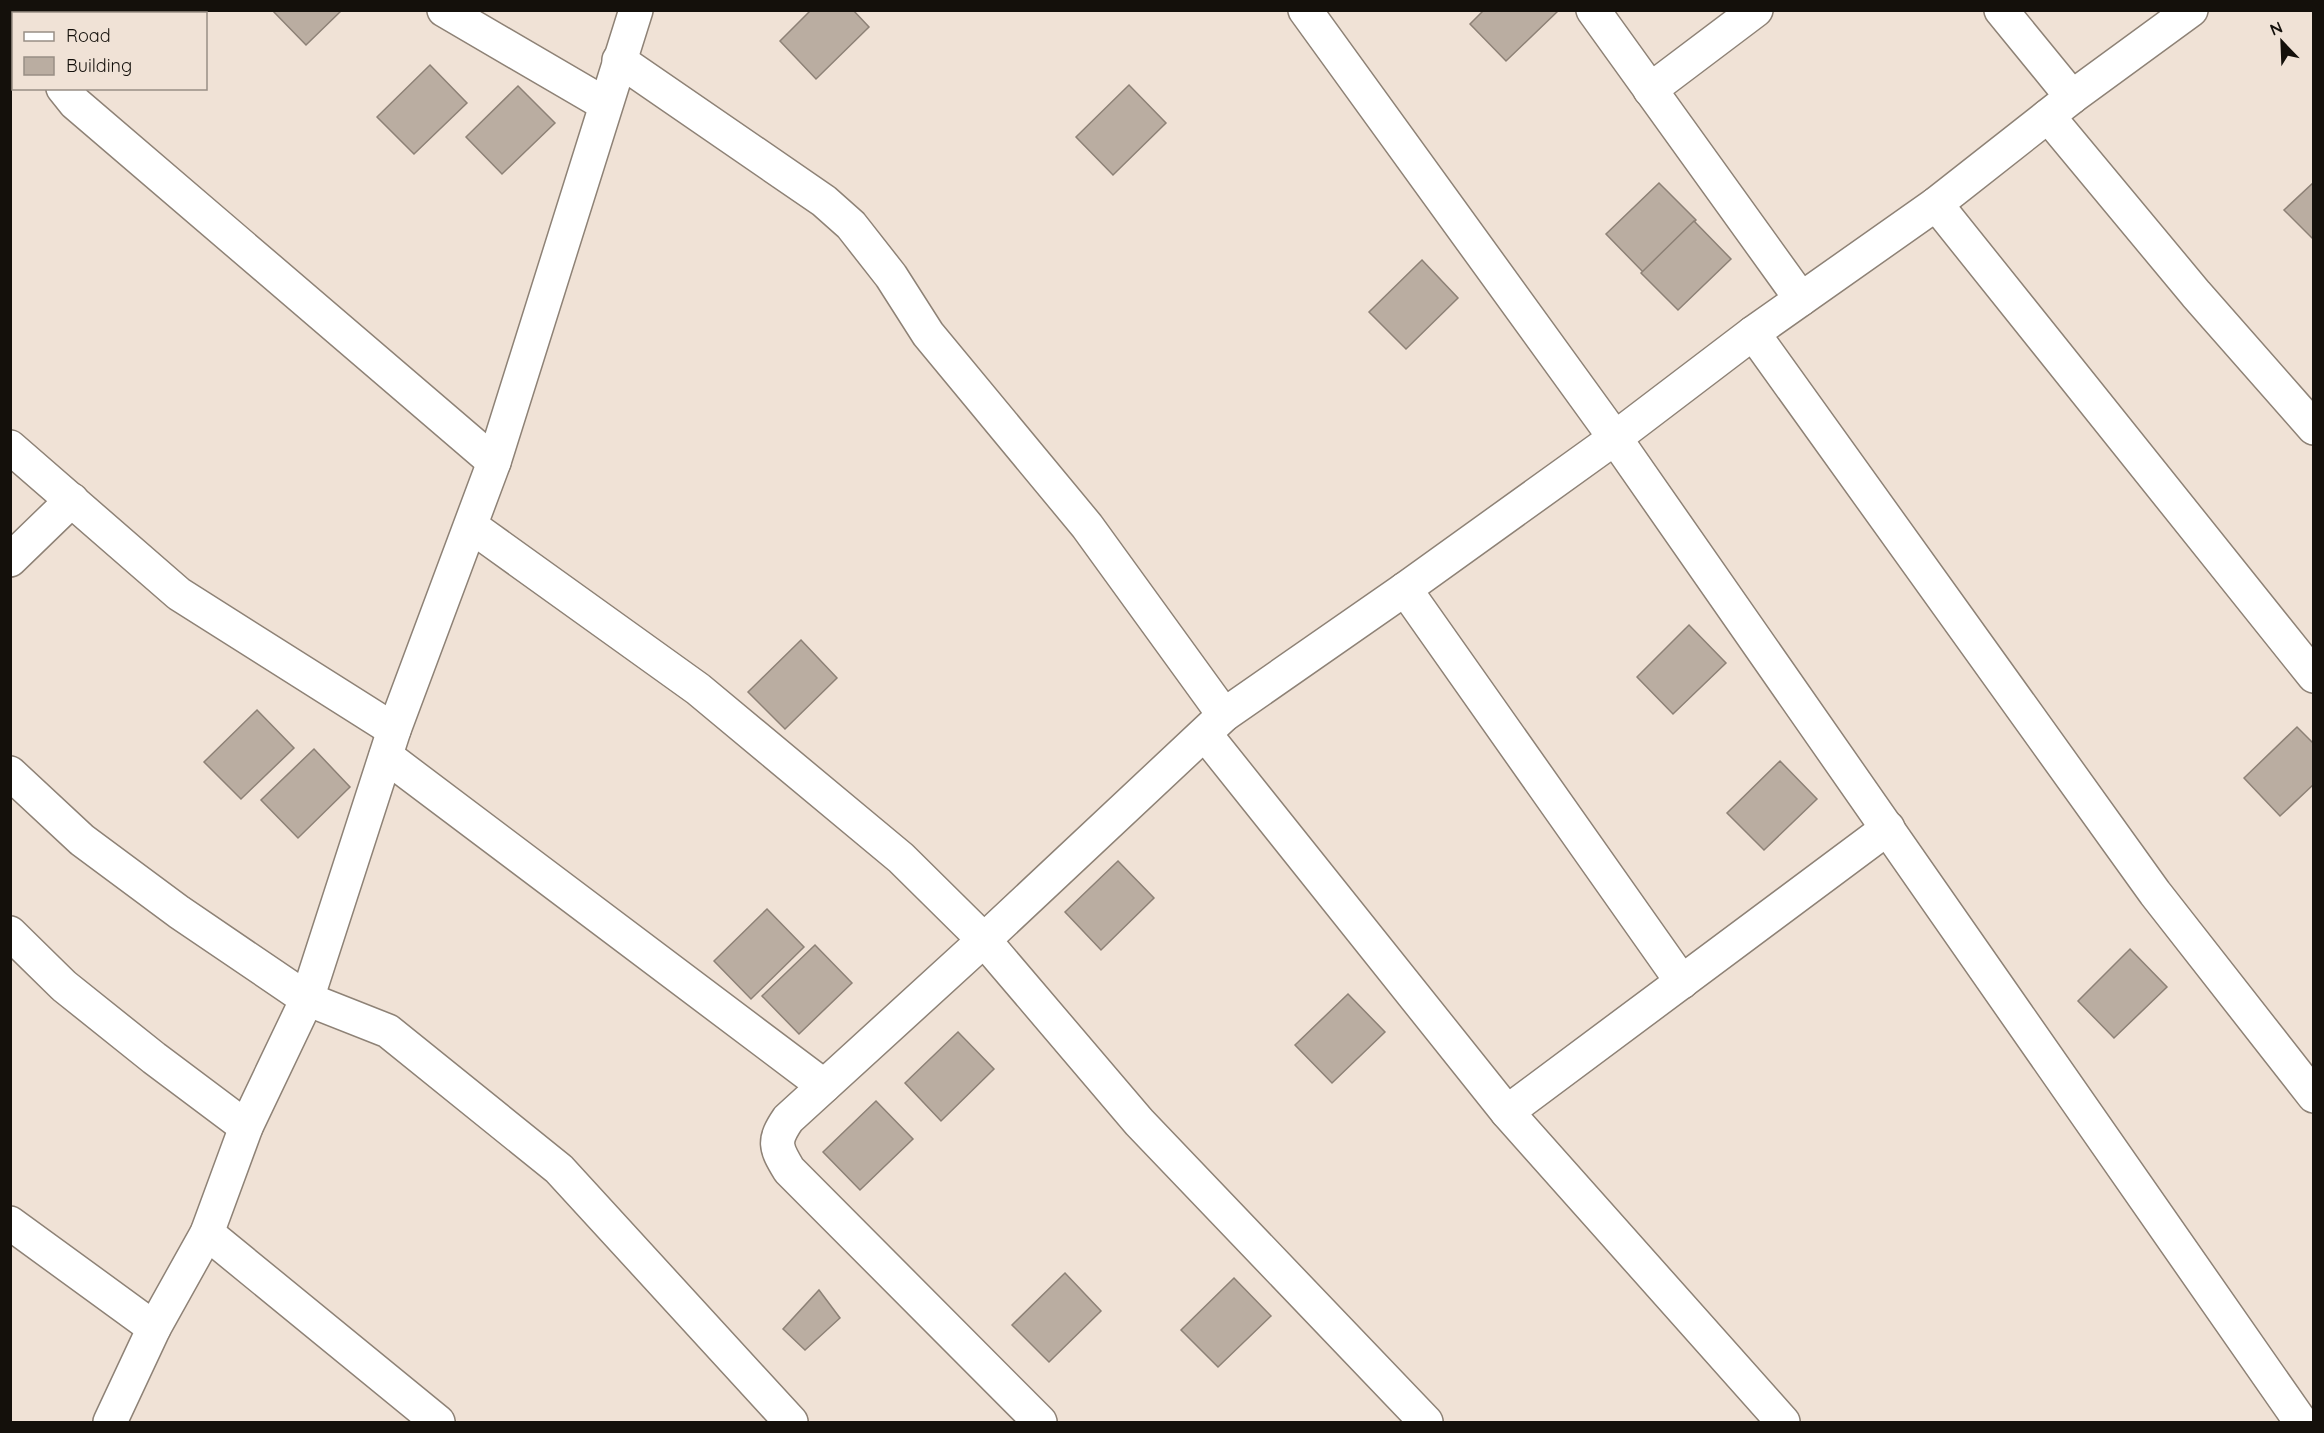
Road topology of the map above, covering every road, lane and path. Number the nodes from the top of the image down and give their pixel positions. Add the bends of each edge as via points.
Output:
1 (444, 10) edge
2 (636, 10) edge
3 (1305, 10) edge
4 (1593, 10) edge
5 (1756, 10) edge
6 (2001, 10) edge
7 (2191, 10) edge
8 (619, 60) junction
9 (65, 90) edge
10 (1650, 90) junction
11 (605, 104) junction
12 (2060, 106) junction
13 (1936, 204) junction
14 (1801, 300) junction
15 (1753, 333) junction
16 (2313, 428) edge
17 (1615, 438) junction
18 (10, 447) edge
19 (494, 462) junction
20 (72, 500) junction
21 (471, 525) junction
22 (10, 560) edge
23 (1405, 589) junction
24 (2313, 676) edge
25 (1214, 725) junction
26 (390, 743) junction
27 (10, 772) edge
28 (1888, 828) junction
29 (10, 933) edge
30 (984, 940) junction
31 (1682, 982) junction
32 (307, 999) junction
33 (824, 1086) junction
34 (2313, 1096) edge
35 (1507, 1112) junction
36 (246, 1127) junction
37 (10, 1223) edge
38 (207, 1233) junction
39 (154, 1328) junction
40 (2313, 1417) edge
41 (110, 1422) edge
42 (438, 1422) edge
43 (790, 1422) edge
44 (1040, 1422) edge
45 (1426, 1422) edge
46 (1783, 1422) edge
47 (2301, 1422) edge
48 (2306, 1422) edge

1 - 11 street
2 - 8 street
3 - 17 street
4 - 10 street
5 - 10 street
6 - 12 street
7 - 12 street
8 - 11 street
8 - 25 street via 824,201 851,225 891,276 928,334 1087,526
9 - 19 street via 75,103
10 - 14 street
11 - 19 street
12 - 13 street
12 - 16 street via 2196,294
13 - 14 street
13 - 24 street
14 - 15 street
15 - 17 street
15 - 34 street via 2155,893
17 - 23 street
17 - 28 street
18 - 20 street
19 - 21 street
20 - 22 street
20 - 26 street via 179,594
21 - 26 street
21 - 30 street via 698,689 902,858
23 - 25 street
23 - 31 street
25 - 30 street
25 - 35 street
26 - 32 street
26 - 33 street
27 - 32 street via 82,840
28 - 31 street
28 - 47 street
29 - 36 street via 64,986
30 - 33 street
30 - 45 street via 1139,1122
31 - 35 street
32 - 36 street
32 - 43 street via 388,1031 559,1169
33 - 44 street via 788,1119 777,1135 779,1154 789,1170
35 - 46 street
36 - 38 street
37 - 39 street
38 - 39 street
38 - 42 street
39 - 41 street
40 - 48 street

